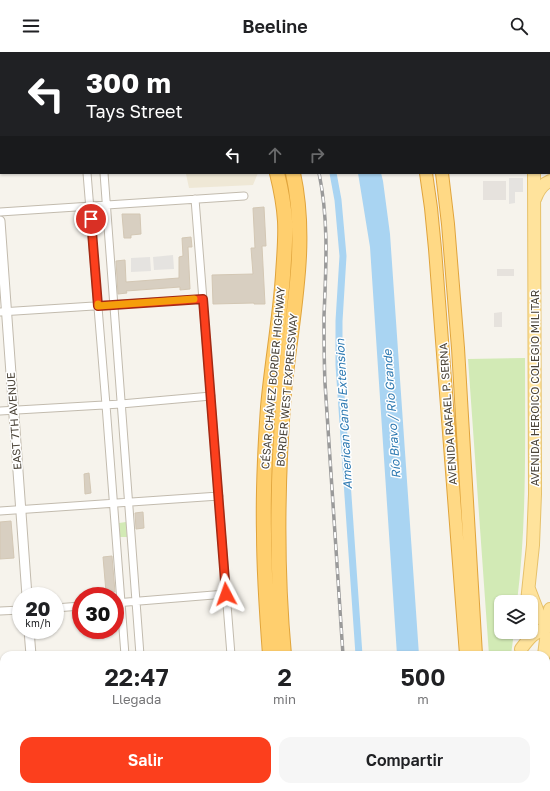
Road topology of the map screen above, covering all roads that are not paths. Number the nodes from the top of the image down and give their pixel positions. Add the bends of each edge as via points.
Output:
1 (87, 174) edge
2 (104, 174) edge
3 (277, 174) edge
4 (293, 174) edge
5 (426, 174) edge
6 (442, 174) edge
7 (534, 174) edge
8 (550, 181) edge
9 (244, 196) dead end
10 (195, 199) junction
11 (534, 203) junction
12 (106, 205) junction
13 (90, 206) junction
14 (0, 212) edge
15 (0, 221) edge
16 (203, 299) junction
17 (113, 304) junction
18 (98, 306) junction
19 (3, 312) edge
20 (211, 396) junction
21 (106, 404) junction
22 (121, 404) junction
23 (13, 410) junction
24 (0, 411) edge
25 (219, 496) junction
26 (128, 502) junction
27 (113, 503) junction
28 (21, 510) junction
29 (0, 511) edge
30 (468, 512) junction
31 (528, 586) junction
32 (26, 587) edge
33 (117, 587) edge
34 (226, 594) junction
35 (527, 595) edge
36 (136, 601) junction
37 (124, 602) edge
38 (550, 609) edge
39 (12, 610) edge
40 (0, 611) edge
41 (548, 627) junction
42 (30, 639) edge
43 (123, 639) edge
44 (522, 639) edge
45 (31, 651) edge
46 (124, 651) edge
47 (140, 651) edge
48 (231, 651) edge
49 (270, 651) edge
50 (284, 651) edge
51 (466, 651) edge
52 (476, 651) edge
53 (484, 651) edge
54 (521, 651) edge
55 (522, 651) edge
56 (545, 651) edge

1 - 13 street
2 - 12 street
3 - 49 highway, CÉSAR CHÁVEZ BORDER HIGHWAY via 285,221 285,254 268,406 264,478 265,574
4 - 50 highway, BORDER WEST EXPRESSWAY via 299,222 299,254 284,392 278,491
5 - 51 highway, AVENIDA RAFAEL P. SERNA via 435,249
6 - 30 highway, AVENIDA RAFAEL P. SERNA via 458,348
7 - 11 main road, AVENIDA HEROICO COLEGIO MILITAR
8 - 11 main road via 542,185
9 - 10 street
10 - 12 street
10 - 16 street
11 - 31 main road, AVENIDA HEROICO COLEGIO MILITAR via 535,494
12 - 13 street
12 - 17 street
13 - 14 street
13 - 18 street
15 - 19 street, EAST 7TH AVENUE
16 - 17 street
16 - 20 street
17 - 18 street
17 - 22 street
18 - 19 street
18 - 21 street
19 - 23 street, EAST 7TH AVENUE
20 - 22 street
20 - 25 street
21 - 22 street
21 - 23 street
21 - 27 street
22 - 26 street
23 - 24 street
23 - 28 street, EAST 7TH AVENUE
25 - 26 street
25 - 34 street
26 - 27 street
26 - 36 street
27 - 28 street
27 - 33 street
28 - 29 street
28 - 32 street, EAST 7TH AVENUE
30 - 52 highway, AVENIDA RAFAEL P. SERNA
30 - 53 highway via 475,540
31 - 35 main road, AVENIDA HEROICO COLEGIO MILITAR
31 - 41 main road via 539,615
34 - 36 street
34 - 48 street
36 - 37 street
36 - 47 street
38 - 41 main road
39 - 40 street
41 - 55 main road via 532,636
41 - 56 main road
42 - 45 street
43 - 46 street
44 - 54 main road

